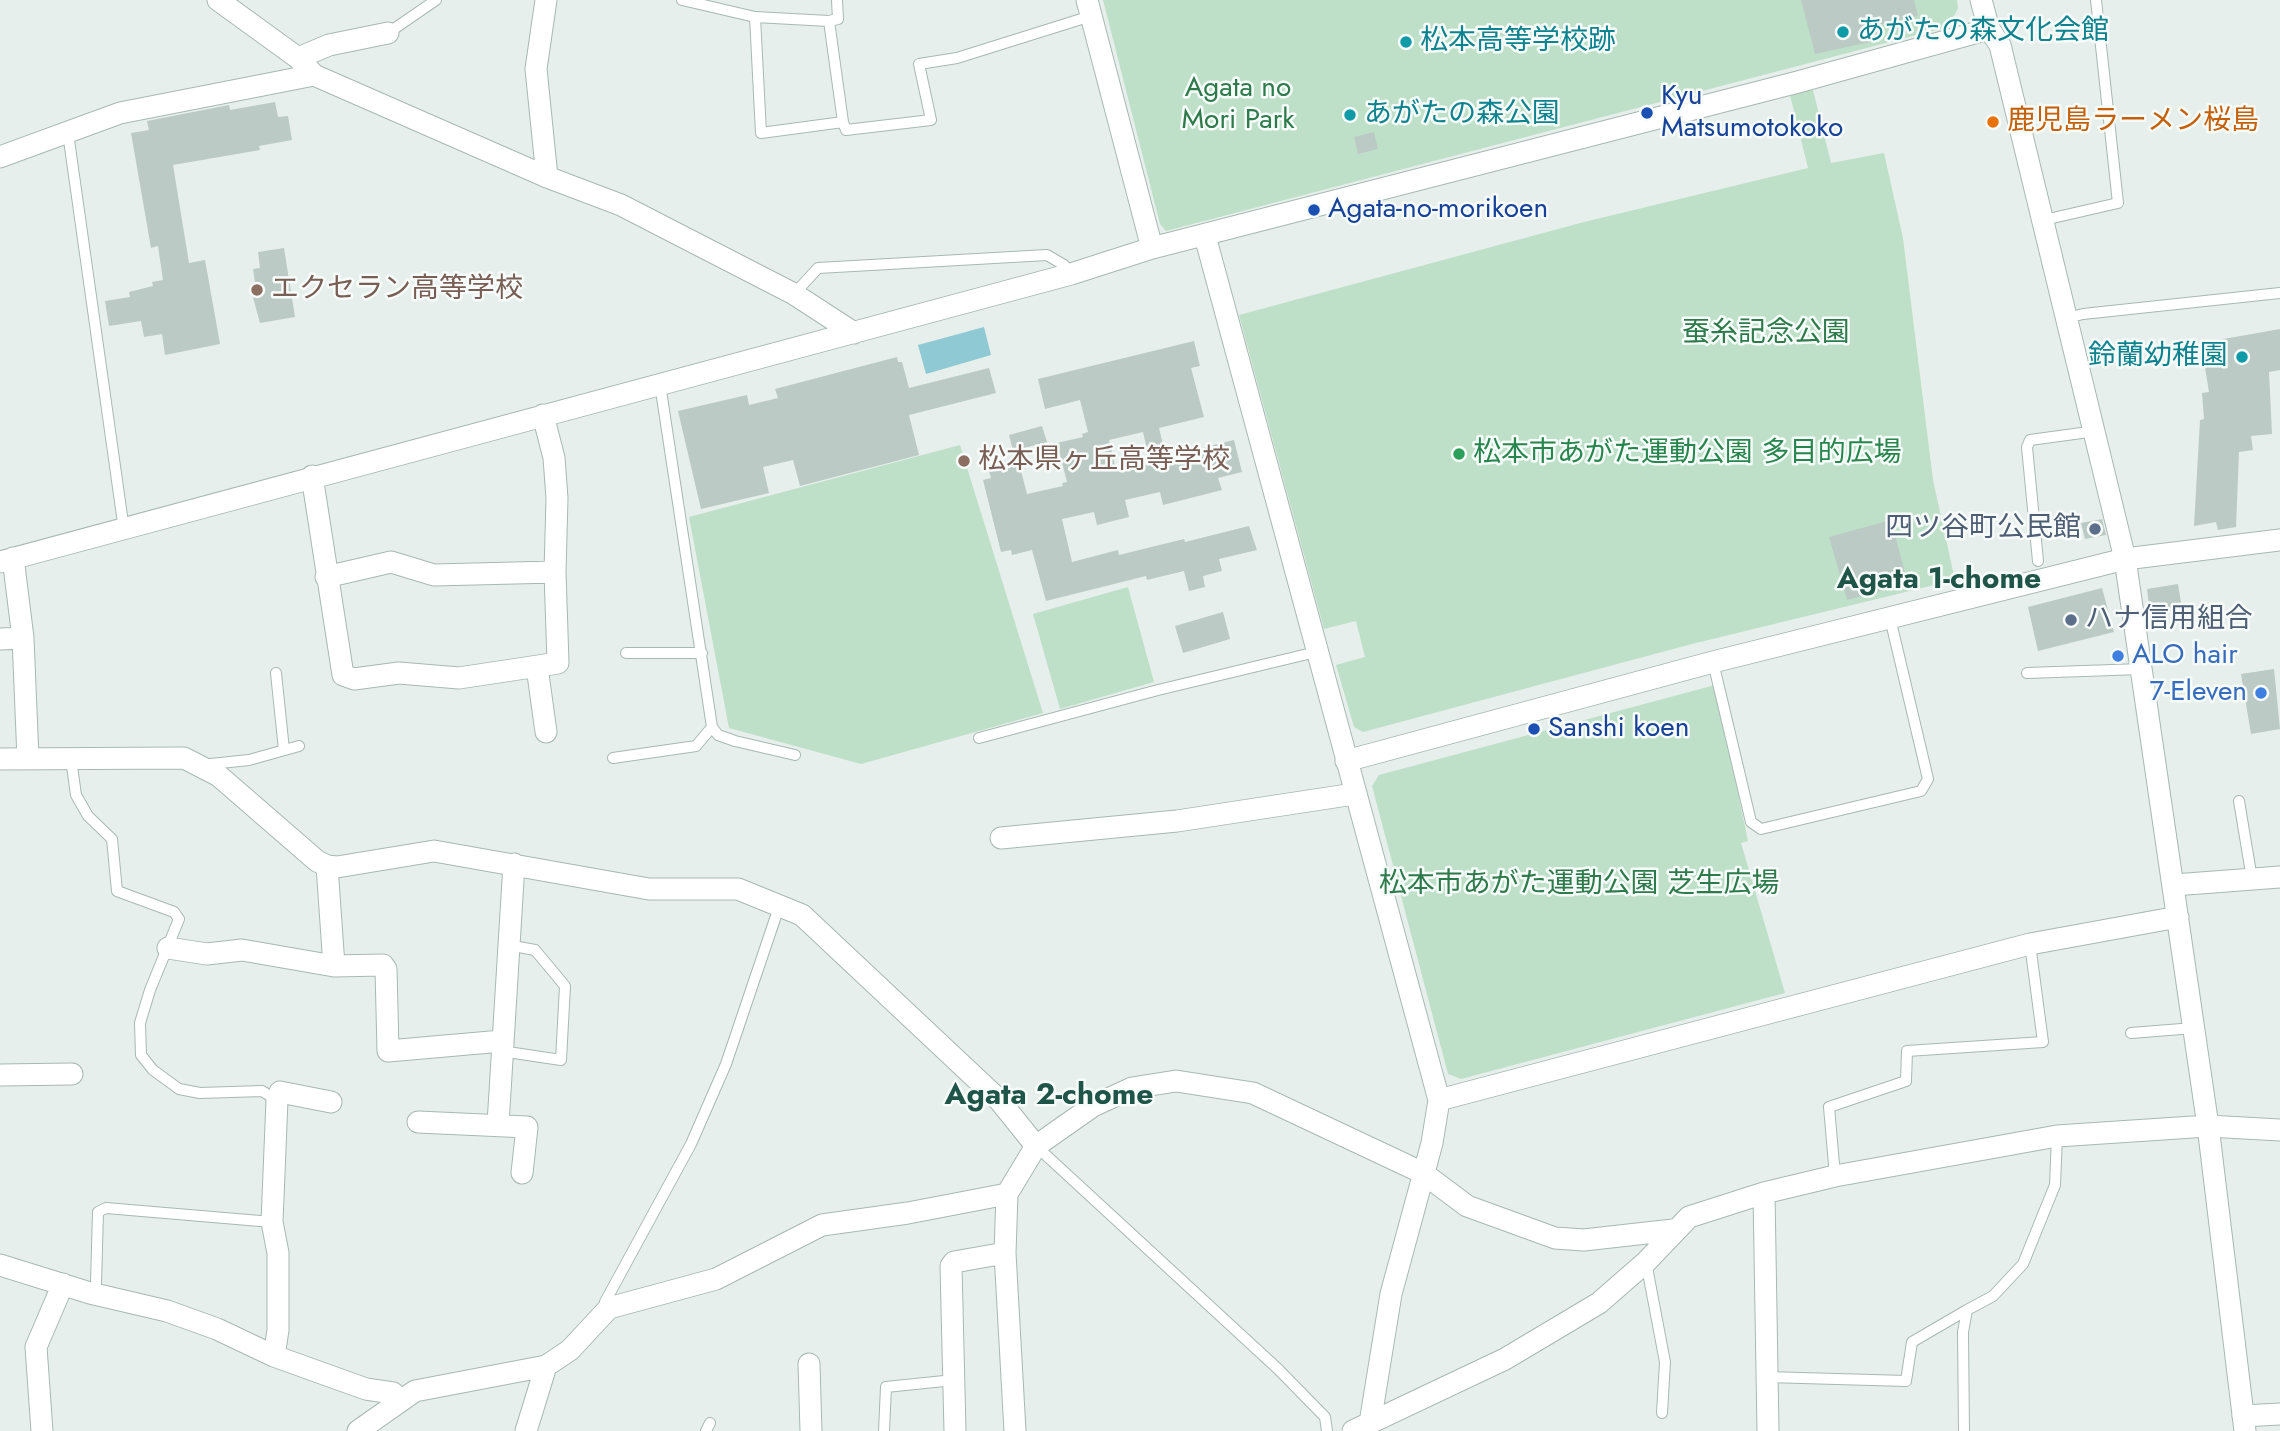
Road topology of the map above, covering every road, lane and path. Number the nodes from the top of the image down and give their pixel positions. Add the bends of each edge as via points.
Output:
1 (218, 0) edge
2 (436, 0) edge
3 (546, 0) edge
4 (682, 0) edge
5 (837, 0) edge
6 (1981, 0) edge
7 (2096, 0) edge
8 (1089, 8) edge
9 (755, 17) junction
10 (829, 21) junction
11 (1989, 29) junction
12 (388, 33) joint
13 (298, 58) junction
14 (314, 75) junction
15 (843, 122) junction
16 (68, 133) junction
17 (0, 157) edge
18 (547, 177) junction
19 (2044, 220) junction
20 (1205, 236) junction
21 (1152, 248) junction
22 (1071, 274) junction
23 (2280, 293) edge
24 (794, 294) junction
25 (2067, 318) junction
26 (854, 333) junction
27 (660, 384) junction
28 (543, 415) junction
29 (2096, 431) junction
30 (313, 476) junction
31 (124, 530) junction
32 (2280, 540) edge
33 (2125, 559) junction
34 (7, 560) edge
35 (2038, 561) dead end
36 (555, 572) junction
37 (326, 577) junction
38 (1890, 618) junction
39 (23, 638) junction
40 (0, 639) edge
41 (1316, 652) junction
42 (626, 653) dead end
43 (702, 653) junction
44 (1713, 662) junction
45 (537, 667) junction
46 (2141, 669) junction
47 (276, 673) dead end
48 (2027, 673) dead end
49 (712, 727) junction
50 (546, 733) dead end
51 (979, 738) dead end
52 (299, 746) dead end
53 (284, 750) junction
54 (795, 755) dead end
55 (613, 758) dead end
56 (0, 759) edge
57 (28, 759) junction
58 (71, 760) junction
59 (1346, 761) junction
60 (201, 765) junction
61 (1354, 793) junction
62 (2239, 801) dead end
63 (1000, 838) dead end
64 (514, 864) junction
65 (327, 866) junction
66 (2280, 877) edge
67 (2252, 879) junction
68 (2174, 885) junction
69 (779, 907) junction
70 (2178, 917) junction
71 (2030, 944) junction
72 (508, 945) junction
73 (168, 948) junction
74 (334, 966) junction
75 (2194, 1028) junction
76 (2131, 1032) dead end
77 (502, 1046) junction
78 (72, 1074) dead end
79 (0, 1075) edge
80 (277, 1100) junction
81 (1439, 1100) junction
82 (331, 1102) dead end
83 (418, 1122) dead end
84 (498, 1125) junction
85 (2208, 1126) junction
86 (2280, 1130) edge
87 (2057, 1136) junction
88 (1036, 1146) junction
89 (522, 1173) dead end
90 (1423, 1173) junction
91 (1835, 1176) junction
92 (1764, 1193) junction
93 (1007, 1194) junction
94 (272, 1222) junction
95 (1673, 1230) junction
96 (1005, 1252) junction
97 (1646, 1262) junction
98 (0, 1265) edge
99 (63, 1284) junction
100 (90, 1293) junction
101 (609, 1308) junction
102 (1967, 1310) junction
103 (274, 1356) junction
104 (809, 1364) dead end
105 (546, 1366) junction
106 (1767, 1377) junction
107 (954, 1380) junction
108 (400, 1400) junction
109 (1661, 1413) dead end
110 (2280, 1414) edge
111 (2244, 1424) edge
112 (1362, 1427) edge
113 (42, 1431) edge
114 (358, 1431) edge
115 (526, 1431) edge
116 (811, 1431) edge
117 (884, 1431) edge
118 (956, 1431) edge
119 (1015, 1431) edge
120 (1327, 1431) edge
121 (1768, 1431) edge
122 (1964, 1431) edge

1 - 13 street
2 - 12 lane
3 - 18 street via 536,69
4 - 9 lane
5 - 10 lane via 838,19
6 - 11 street
7 - 19 lane via 2118,203
8 - 15 lane via 957,58 919,64 931,120 846,130
8 - 21 street
9 - 10 lane
9 - 15 lane via 761,133
10 - 15 lane
11 - 19 street via 2000,45
11 - 20 street
12 - 13 street via 330,45
13 - 14 street
14 - 16 street via 120,113
14 - 18 street
16 - 17 street
16 - 31 lane
18 - 24 street via 621,205
19 - 25 street
20 - 21 street
20 - 41 street
21 - 22 street
22 - 24 lane via 1047,255 818,268
22 - 26 street
23 - 25 lane
24 - 26 street
25 - 29 street
26 - 27 street
27 - 28 street
27 - 43 lane
28 - 30 street
28 - 36 street via 554,458
29 - 33 street
29 - 35 lane via 2030,440
30 - 31 street
30 - 37 street
31 - 34 street
32 - 33 street
33 - 38 street
33 - 46 street
34 - 39 street
36 - 37 street via 434,575 391,562
36 - 45 street via 558,663
37 - 45 street via 340,669 347,678 399,673 459,678
38 - 44 street
38 - 44 lane via 1928,779 1921,791 1761,829 1751,822
39 - 40 street
39 - 57 street
41 - 51 lane
41 - 59 street
42 - 43 lane
43 - 49 lane
44 - 59 street
45 - 50 street
46 - 48 lane
46 - 68 street
47 - 53 lane
49 - 54 lane via 718,735 735,741
49 - 55 lane via 696,746
52 - 53 lane
53 - 60 lane via 249,760
56 - 57 street
57 - 58 street
58 - 60 street via 184,758
58 - 73 lane via 76,794 88,816 112,839 117,891 174,912 179,919
59 - 61 street
60 - 65 street
61 - 63 street via 1177,821
61 - 81 street
62 - 67 lane
64 - 65 street via 424,850
64 - 69 street via 649,890 738,889
64 - 72 street
65 - 74 street
66 - 67 street
67 - 68 street
68 - 70 street
69 - 88 street via 802,915 840,950 999,1100
69 - 101 lane via 726,1064 691,1144 605,1302
70 - 71 street
70 - 75 street
71 - 81 street
71 - 91 lane via 2043,1042 1908,1051 1906,1081 1829,1107
72 - 77 street
72 - 77 lane via 535,950 565,986 561,1060
73 - 74 street via 207,954 242,950
73 - 80 lane via 140,1023 141,1055 179,1089 262,1091
74 - 77 street via 383,965 388,1051
75 - 76 lane
75 - 85 street
77 - 84 street
78 - 79 street
80 - 82 street via 280,1092
80 - 94 street
81 - 90 street
83 - 84 street
84 - 89 street via 527,1127
85 - 86 street
85 - 87 street
85 - 111 street
87 - 91 street
87 - 102 lane via 2055,1185 2023,1264 1993,1297
88 - 90 street via 1093,1105 1132,1088 1176,1081 1253,1093
88 - 93 street
88 - 120 lane via 1278,1369 1325,1417
90 - 95 street via 1467,1206 1555,1238 1584,1240
90 - 112 street
91 - 92 street
92 - 95 street via 1689,1217
92 - 106 street
93 - 96 street
93 - 101 street via 822,1224 716,1279
94 - 100 lane via 106,1208 98,1212 96,1283
94 - 103 street via 278,1253
95 - 97 street
96 - 107 street via 951,1266
96 - 119 street
97 - 109 lane via 1665,1362
97 - 112 street via 1599,1303 1505,1360
98 - 99 street
99 - 100 street
99 - 113 street via 36,1347
100 - 103 street via 167,1311
101 - 105 street via 570,1350
102 - 106 lane via 1912,1342 1906,1381
102 - 122 lane
103 - 108 street via 366,1389 393,1393
104 - 116 street
105 - 108 street via 415,1391
105 - 115 street
106 - 121 street
107 - 117 lane via 886,1387
107 - 118 street
108 - 114 street
110 - 111 street

